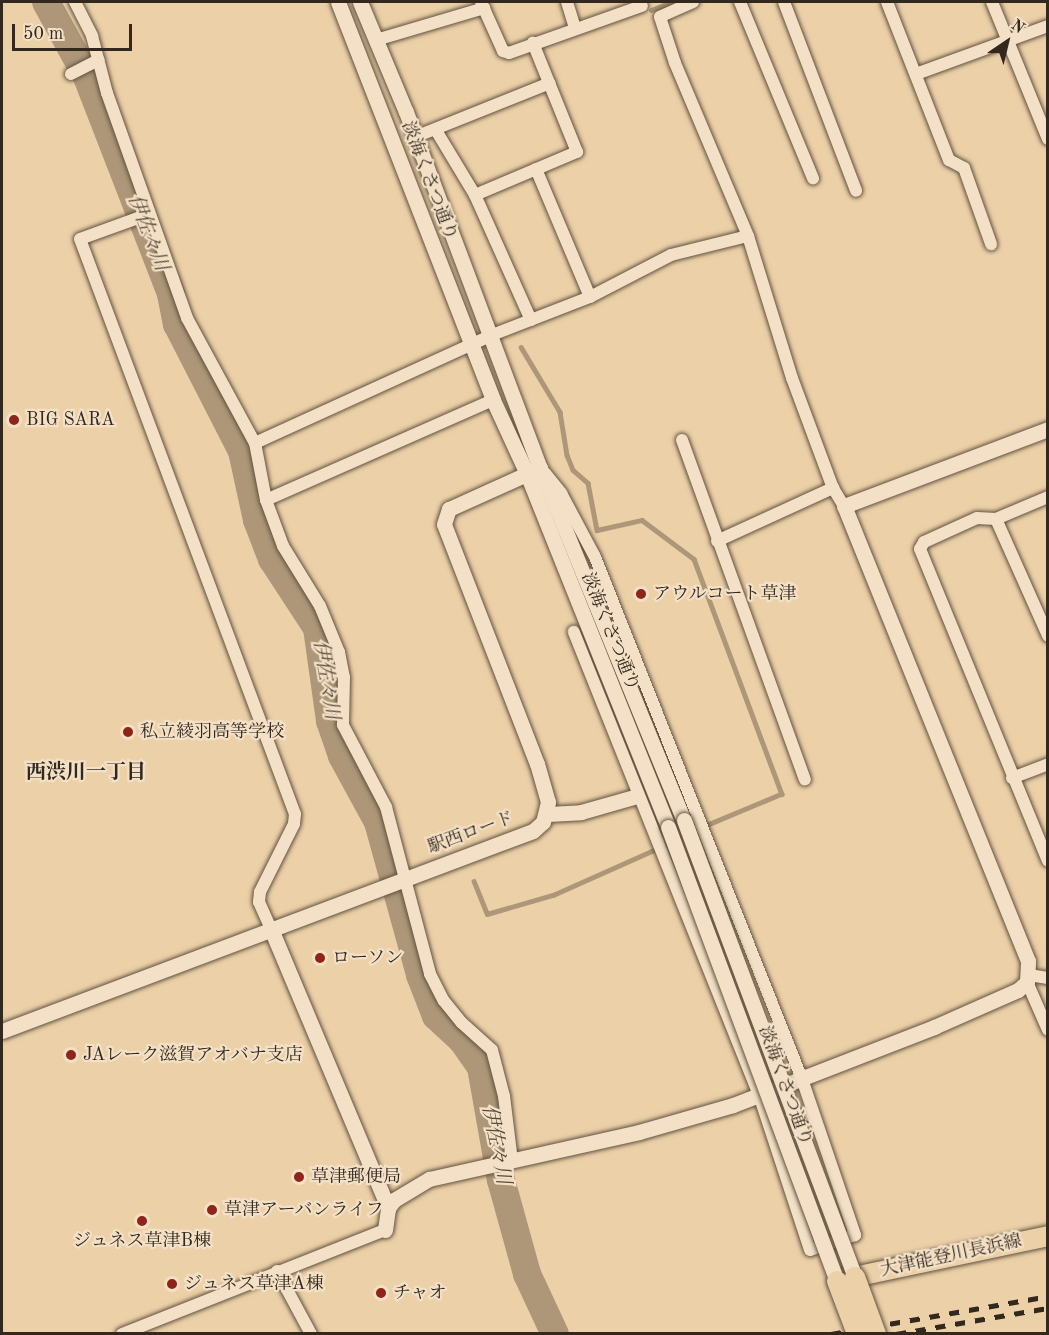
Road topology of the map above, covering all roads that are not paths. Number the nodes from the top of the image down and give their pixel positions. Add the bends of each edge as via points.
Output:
1 (75, 2) edge
2 (338, 2) edge
3 (360, 2) edge
4 (567, 2) edge
5 (693, 2) edge
6 (740, 2) edge
7 (784, 2) edge
8 (887, 2) edge
9 (992, 2) edge
10 (641, 4) edge
11 (483, 5) edge
12 (660, 17) junction
13 (1047, 26) edge
14 (575, 28) junction
15 (376, 40) junction
16 (1007, 40) junction
17 (533, 43) junction
18 (99, 60) junction
19 (71, 74) dead end
20 (916, 74) junction
21 (550, 83) junction
22 (437, 132) junction
23 (416, 137) junction
24 (1047, 139) edge
25 (536, 169) junction
26 (813, 178) dead end
27 (856, 191) dead end
28 (475, 195) junction
29 (148, 214) junction
30 (748, 236) junction
31 (991, 244) dead end
32 (590, 297) junction
33 (531, 320) junction
34 (492, 335) junction
35 (473, 347) junction
36 (493, 400) junction
37 (1047, 429) edge
38 (682, 440) dead end
39 (255, 443) junction
40 (533, 471) junction
41 (833, 488) junction
42 (1047, 497) edge
43 (266, 500) junction
44 (844, 506) junction
45 (996, 519) junction
46 (717, 541) junction
47 (574, 632) dead end
48 (1047, 636) edge
49 (1047, 764) edge
50 (1012, 778) junction
51 (805, 779) dead end
52 (637, 796) junction
53 (548, 814) junction
54 (1047, 861) edge
55 (405, 878) junction
56 (271, 928) junction
57 (1047, 978) edge
58 (1028, 979) junction
59 (1047, 1030) edge
60 (2, 1031) edge
61 (802, 1079) junction
62 (759, 1095) junction
63 (509, 1161) junction
64 (388, 1208) junction
65 (385, 1230) joint
66 (1047, 1236) edge
67 (277, 1271) junction
68 (846, 1279) junction
69 (122, 1334) edge
70 (311, 1334) edge
71 (857, 1334) edge
72 (876, 1334) edge

1 - 18 street
2 - 35 street, 淡海くさつ通り
3 - 15 street, 淡海くさつ通り
4 - 14 street
5 - 12 street
6 - 26 street
7 - 27 street
8 - 20 street
9 - 16 street
10 - 12 street via 654,17
10 - 14 street
11 - 15 street
11 - 17 street via 503,51
12 - 30 street via 675,63
13 - 16 street
14 - 17 street
15 - 23 street, 淡海くさつ通り
16 - 20 street
16 - 24 street
17 - 21 street
18 - 19 street
18 - 29 street
20 - 31 street via 949,160 963,168
21 - 22 street via 444,125
21 - 25 street via 577,152
22 - 23 street
22 - 28 street
23 - 34 street, 淡海くさつ通り
25 - 28 street
25 - 32 street
28 - 33 street
29 - 39 street via 196,338
29 - 56 street via 80,240 295,814 294,824 260,892 259,902
30 - 32 street via 671,255
30 - 41 street via 792,378
32 - 33 street
33 - 34 street
34 - 35 street
34 - 40 street, 淡海くさつ通り
35 - 36 street, 淡海くさつ通り
35 - 39 street
36 - 40 street, 淡海くさつ通り
36 - 43 street
37 - 44 street
38 - 46 street
39 - 43 street
40 - 53 street via 449,509 444,524 537,764 547,792
40 - 61 street via 561,493 595,557
40 - 68 street, 淡海くさつ通り, bridge
40 - 68 street, 淡海くさつ通り, bridge via 684,820
41 - 44 street
41 - 46 street
42 - 45 street
43 - 55 street via 283,546 320,606 335,640 344,677 344,725 386,807
44 - 58 street via 1028,961
45 - 48 street
45 - 50 street via 977,518 924,542 920,549
46 - 51 street via 776,690
47 - 52 street
49 - 50 street
50 - 54 street
52 - 53 street via 581,812
52 - 62 street via 699,939
53 - 55 street, 駅西ロード via 533,831
55 - 56 street, 駅西ロード
55 - 63 street via 430,974 444,1001 492,1050 504,1096
56 - 60 street, 駅西ロード
56 - 64 street
57 - 58 street
58 - 59 street
58 - 61 street via 1018,990
61 - 62 street
61 - 62 street via 855,1235 810,1250
62 - 63 street via 639,1132
63 - 64 street via 429,1179 404,1192
64 - 65 street
65 - 67 street
66 - 68 main road, 大津能登川長浜線
67 - 69 street
67 - 70 street
68 - 71 main road, bridge
68 - 72 main road, 大津能登川長浜線, bridge

